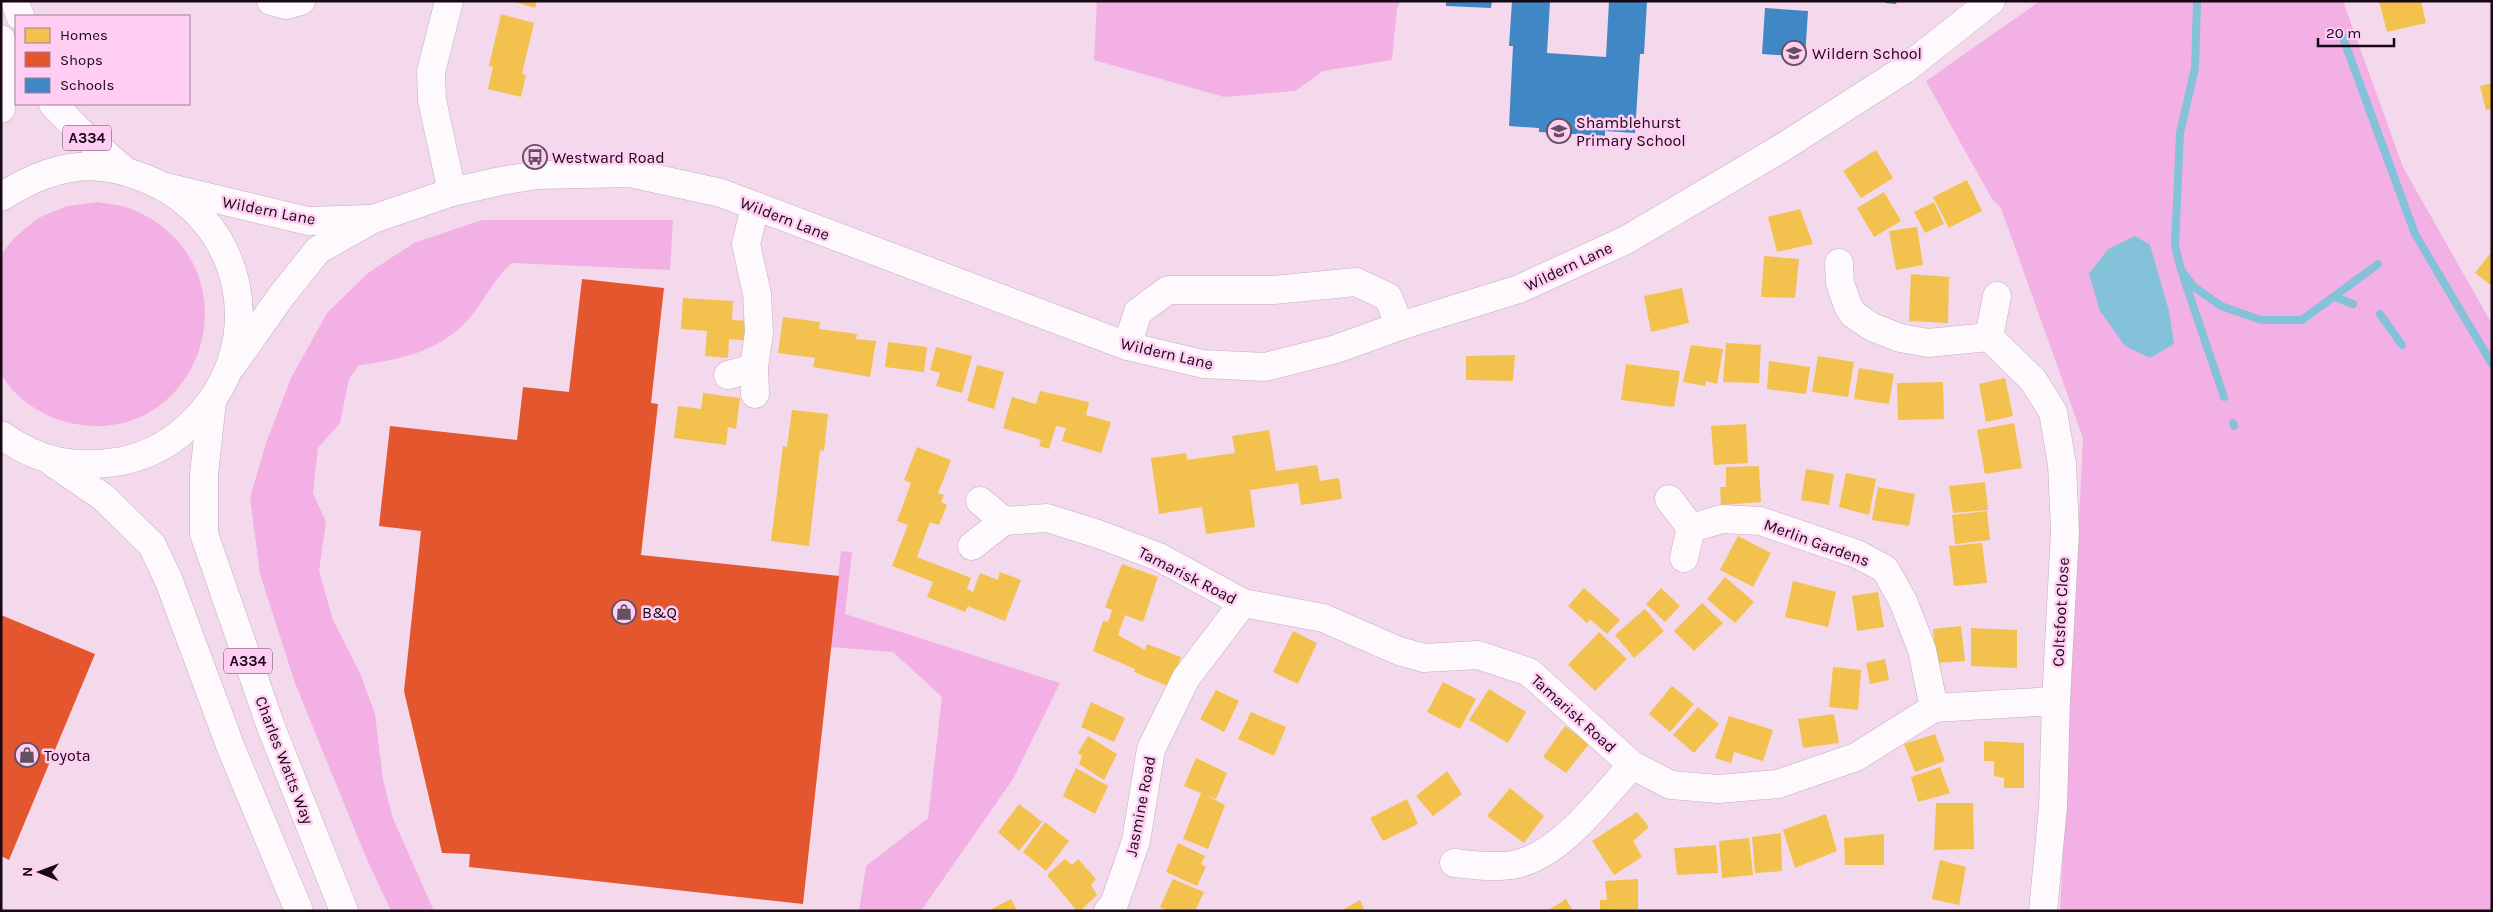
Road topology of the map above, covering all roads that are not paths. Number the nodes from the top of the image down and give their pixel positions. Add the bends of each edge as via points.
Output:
1 (15, 1) edge
2 (270, 1) edge
3 (301, 1) edge
4 (449, 1) edge
5 (1991, 1) edge
6 (20, 15) edge
7 (2, 48) edge
8 (54, 105) edge
9 (1, 109) edge
10 (124, 170) junction
11 (166, 186) junction
12 (452, 192) junction
13 (1, 197) edge
14 (755, 207) junction
15 (373, 219) junction
16 (1839, 262) dead end
17 (1997, 296) dead end
18 (1400, 326) junction
19 (1989, 337) junction
20 (1127, 346) junction
21 (231, 367) junction
22 (746, 379) dead end
23 (212, 402) junction
24 (8, 443) edge
25 (48, 460) junction
26 (1669, 499) dead end
27 (980, 501) dead end
28 (1004, 521) junction
29 (1690, 528) junction
30 (972, 546) dead end
31 (1684, 558) dead end
32 (1243, 603) junction
33 (2056, 701) junction
34 (1934, 708) junction
35 (1632, 765) junction
36 (1454, 863) dead end
37 (299, 911) edge
38 (344, 911) edge
39 (1108, 911) edge
40 (2044, 911) edge

1 - 6 street
2 - 3 street via 286,5
4 - 12 street via 432,72 432,100
5 - 18 street, Wildern Lane via 1906,69 1765,159 1626,240 1519,289
7 - 9 street
8 - 10 street, A334
10 - 11 street
10 - 13 street via 78,166 34,177
11 - 15 street, Wildern Lane via 308,221
11 - 21 street via 199,212 223,246 237,286 240,327
12 - 14 street, Wildern Lane via 536,175 630,173 721,193
12 - 15 street, Wildern Lane
14 - 20 street, Wildern Lane
14 - 22 street via 746,244 757,294 759,332
15 - 21 street, Wildern Lane via 318,250
16 - 19 street via 1840,283 1848,306 1853,314 1872,327 1900,338 1928,343
17 - 19 street
18 - 20 street, Wildern Lane via 1336,349 1266,367 1203,364
18 - 20 street via 1388,297 1356,282 1274,290 1168,290 1138,312
19 - 33 street, Coltsfoot Close via 2033,380 2055,420 2062,464 2065,531
21 - 23 street
23 - 25 street via 180,436 139,458 93,466
23 - 38 street, Charles Watts Way / A334 via 204,474 204,534 272,727
24 - 25 street
25 - 37 street, A334 via 103,497 152,545
26 - 29 street
27 - 28 street
28 - 30 street
28 - 32 street, Tamarisk Road via 1047,518 1098,534 1159,557
29 - 31 street
29 - 34 street, Merlin Gardens via 1722,519 1760,521 1857,554 1885,569 1903,601 1922,650
32 - 35 street, Tamarisk Road via 1323,618 1399,651 1424,658 1478,655 1529,672
32 - 39 street, Jasmine Road via 1186,678 1151,749 1136,841 1114,904
33 - 34 street, Tamarisk Road
33 - 40 street, Coltsfoot Close via 2053,807
34 - 35 street, Tamarisk Road via 1856,757 1778,784 1718,789 1671,785
35 - 36 street via 1569,834 1513,871

